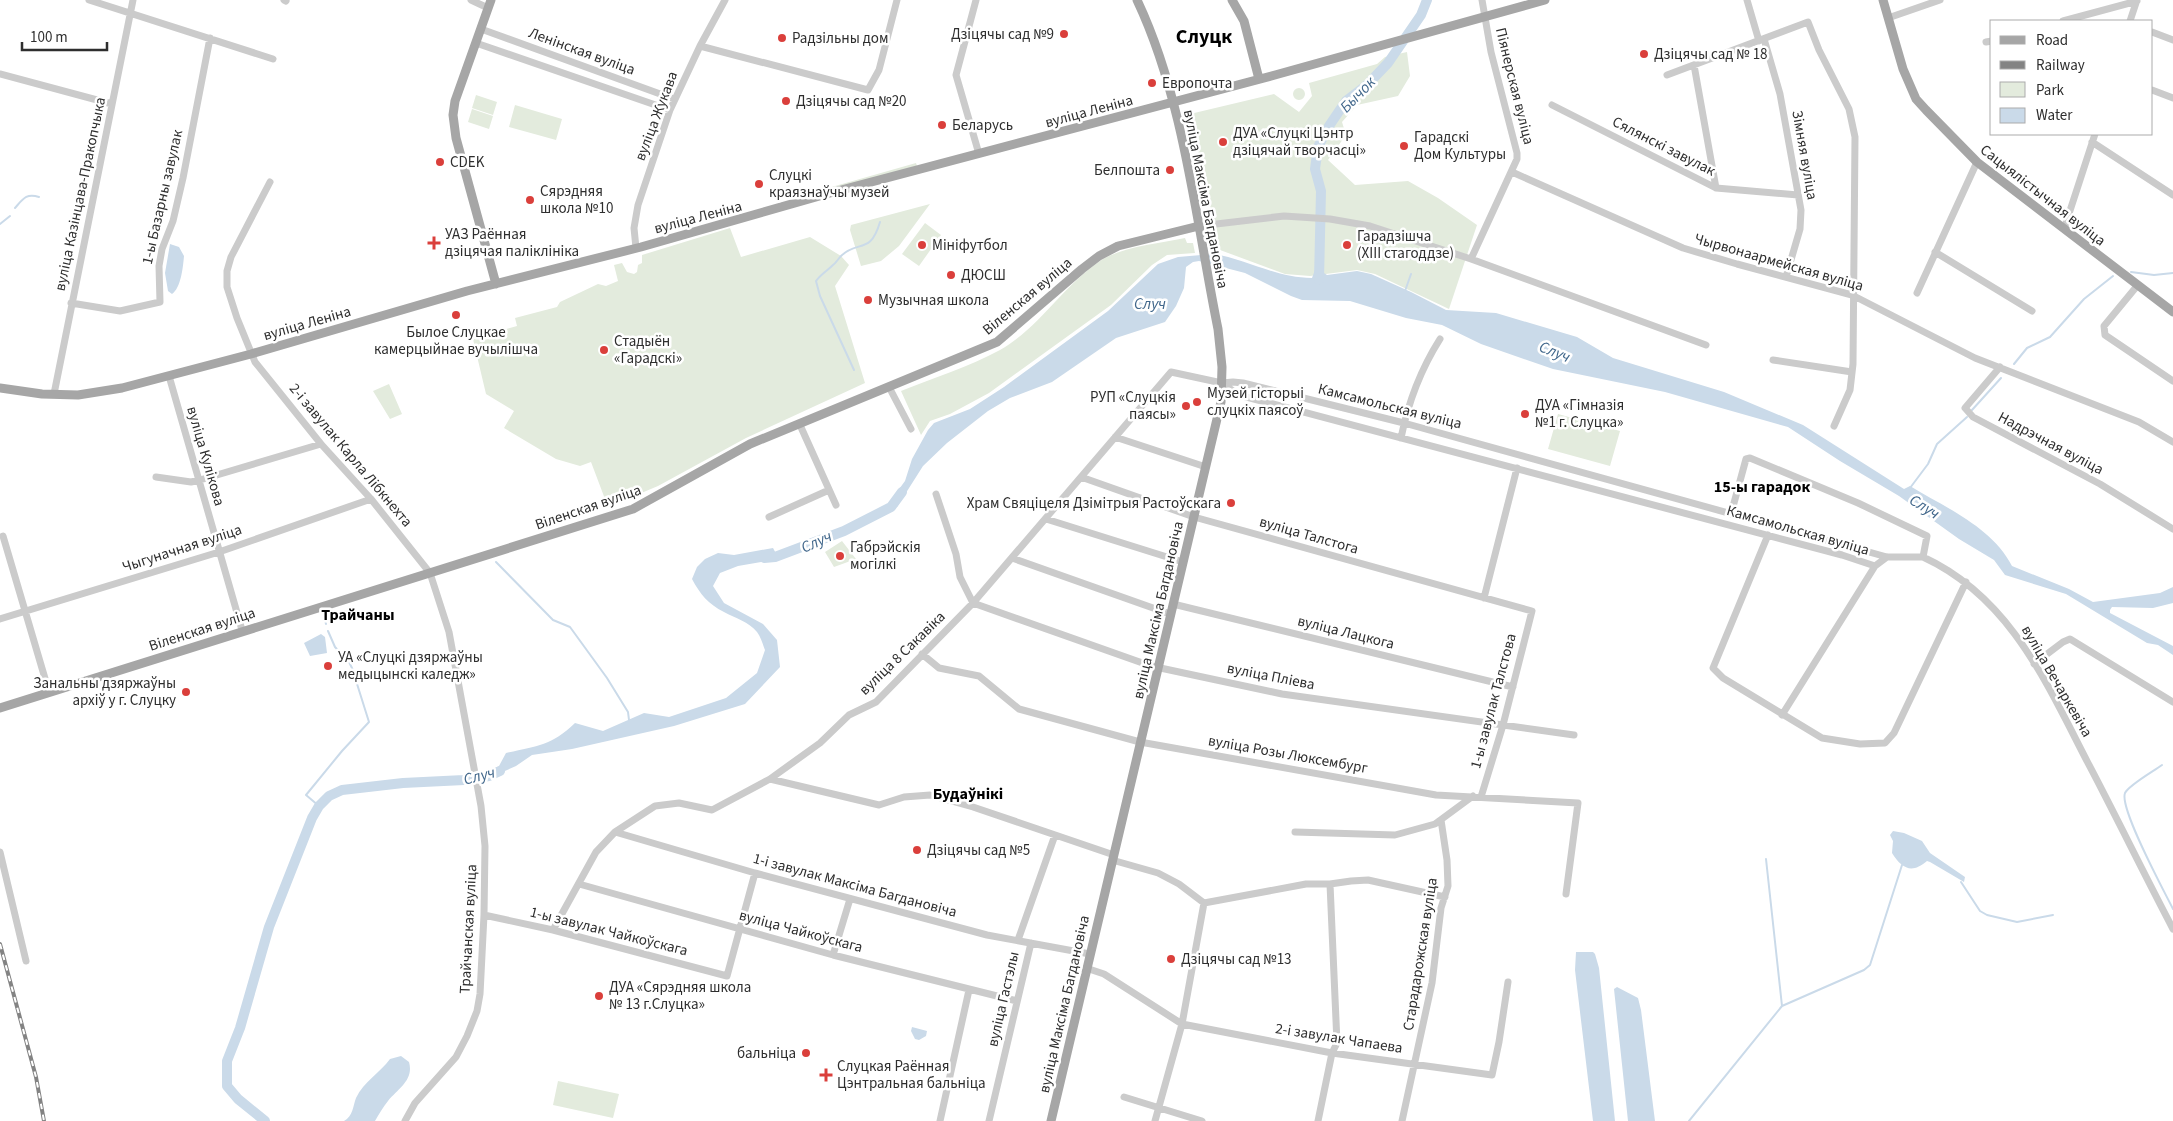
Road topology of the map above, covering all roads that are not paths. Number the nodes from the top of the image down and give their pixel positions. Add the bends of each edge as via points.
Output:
1 (89, 0) edge
2 (133, 0) edge
3 (471, 0) edge
4 (725, 0) edge
5 (897, 0) edge
6 (976, 0) edge
7 (1137, 0) edge
8 (1232, 0) edge
9 (1482, 0) edge
10 (1545, 0) edge
11 (1747, 0) edge
12 (1883, 0) edge
13 (1940, 0) edge
14 (2137, 0) edge
15 (489, 4) edge
16 (130, 13) junction
17 (1485, 17) junction
18 (1888, 18) junction
19 (2067, 20) edge
20 (2130, 20) edge
21 (481, 29) junction
22 (2153, 32) edge
23 (210, 38) junction
24 (1762, 40) junction
25 (2173, 40) edge
26 (476, 42) junction
27 (700, 46) junction
28 (273, 59) dead end
29 (1694, 65) junction
30 (0, 74) edge
31 (1667, 75) dead end
32 (1259, 79) junction
33 (2153, 90) edge
34 (2173, 98) edge
35 (674, 99) junction
36 (1173, 102) junction
37 (112, 104) junction
38 (1552, 105) dead end
39 (670, 110) junction
40 (2095, 135) edge
41 (2092, 142) junction
42 (979, 154) junction
43 (1977, 162) junction
44 (1512, 172) junction
45 (270, 182) dead end
46 (1716, 188) junction
47 (1798, 195) junction
48 (2173, 195) edge
49 (1198, 226) junction
50 (2064, 229) junction
51 (636, 248) junction
52 (1935, 252) junction
53 (1472, 259) junction
54 (1786, 277) junction
55 (496, 284) junction
56 (2137, 286) junction
57 (1917, 293) dead end
58 (1852, 295) junction
59 (71, 303) junction
60 (2032, 311) dead end
61 (2173, 312) edge
62 (1440, 339) dead end
63 (1706, 345) dead end
64 (251, 354) junction
65 (1773, 360) dead end
66 (2000, 367) junction
67 (1852, 372) junction
68 (169, 376) junction
69 (2173, 382) edge
70 (1222, 383) junction
71 (889, 387) junction
72 (0, 388) edge
73 (54, 394) junction
74 (1404, 423) junction
75 (800, 425) junction
76 (1834, 426) dead end
77 (911, 428) dead end
78 (1116, 437) junction
79 (1401, 438) junction
80 (2173, 442) edge
81 (321, 444) junction
82 (1206, 467) junction
83 (1517, 468) junction
84 (156, 477) dead end
85 (1081, 477) junction
86 (200, 480) junction
87 (829, 490) junction
88 (936, 494) dead end
89 (371, 499) junction
90 (836, 505) dead end
91 (1731, 514) junction
92 (769, 517) dead end
93 (1194, 517) junction
94 (1046, 519) junction
95 (2173, 529) edge
96 (1768, 535) junction
97 (3, 536) dead end
98 (219, 552) junction
99 (1888, 557) junction
100 (1922, 557) junction
101 (1012, 558) junction
102 (1183, 562) junction
103 (1875, 566) junction
104 (430, 573) junction
105 (1966, 582) junction
106 (1484, 598) junction
107 (973, 603) junction
108 (1173, 604) junction
109 (26, 611) junction
110 (1532, 611) joint
111 (1170, 614) junction
112 (0, 619) edge
113 (242, 630) junction
114 (922, 654) junction
115 (2034, 664) junction
116 (1158, 667) junction
117 (1513, 687) junction
118 (49, 692) junction
119 (2173, 702) edge
120 (0, 708) edge
121 (1782, 715) junction
122 (1503, 725) junction
123 (1574, 735) dead end
124 (1140, 742) junction
125 (770, 779) junction
126 (1477, 797) junction
127 (1441, 820) junction
128 (615, 832) junction
129 (1295, 832) dead end
130 (1055, 834) junction
131 (0, 852) edge
132 (1113, 858) junction
133 (755, 873) junction
134 (579, 884) junction
135 (1330, 884) junction
136 (1566, 894) dead end
137 (1445, 897) junction
138 (850, 899) junction
139 (1204, 903) junction
140 (484, 915) junction
141 (740, 929) junction
142 (2173, 929) edge
143 (553, 930) junction
144 (1018, 940) junction
145 (1031, 943) junction
146 (1090, 954) junction
147 (833, 955) junction
148 (26, 961) dead end
149 (1086, 968) junction
150 (1508, 982) dead end
151 (969, 990) junction
152 (1017, 1001) junction
153 (1182, 1024) junction
154 (1332, 1053) junction
155 (1416, 1064) junction
156 (1124, 1097) dead end
157 (1158, 1108) junction
158 (404, 1121) edge
159 (940, 1121) edge
160 (989, 1121) edge
161 (1051, 1121) edge
162 (1155, 1121) edge
163 (1202, 1121) edge
164 (1318, 1121) edge
165 (1402, 1121) edge

1 - 16 street
2 - 16 street, вуліца Казінцава-Пракопчыка
3 - 15 street
4 - 27 street, вуліца Жукава
5 - 27 street via 879,70 868,90
6 - 42 street via 956,76
7 - 36 main road, вуліца Максіма Багдановіча via 1154,38
8 - 32 main road via 1244,21
9 - 17 street, Піянерская вуліца
10 - 17 main road, вуліца Леніна
11 - 24 street, Зімняя вуліца
12 - 18 main road, Сацыялістычная вуліца
13 - 18 street
14 - 19 street
14 - 20 street
15 - 21 main road
16 - 23 street
16 - 37 street, вуліца Казінцава-Пракопчыка
17 - 32 main road, вуліца Леніна
17 - 44 street, Піянерская вуліца via 1517,153
18 - 43 main road, Сацыялістычная вуліца via 1916,99
21 - 26 main road
21 - 35 street, Ленінская вуліца
22 - 25 street
23 - 28 street
23 - 59 street, 1-ы Базарны завулак via 183,178 173,221 162,248 160,302 120,311
24 - 29 street
24 - 47 street, Зімняя вуліца via 1780,94
24 - 58 street via 1808,22 1849,109 1853,123 1856,185
26 - 39 street, Ленінская вуліца
26 - 55 main road via 453,115 456,138
27 - 35 street, вуліца Жукава
29 - 31 street
29 - 46 street
30 - 37 street
32 - 36 main road, вуліца Леніна
33 - 34 street
35 - 39 street, вуліца Жукава
36 - 42 main road, вуліца Леніна
36 - 49 main road, вуліца Максіма Багдановіча
37 - 59 street, вуліца Казінцава-Пракопчыка
38 - 46 street, Сялянскі завулак
39 - 51 street, вуліца Жукава via 638,205 634,228
40 - 41 street
41 - 48 street
41 - 50 street
42 - 51 main road, вуліца Леніна
43 - 50 main road, Сацыялістычная вуліца
43 - 52 street
44 - 53 street, Піянерская вуліца
44 - 54 street, Чырвонаармейская вуліца via 1683,248
45 - 64 street, 2-і завулак Карла Лібкнехта via 227,271 227,287
46 - 47 street, Сялянскі завулак
47 - 54 street, Зімняя вуліца via 1800,228
49 - 53 street via 1263,217 1306,216 1370,226
49 - 70 main road, вуліца Максіма Багдановіча via 1220,348
49 - 71 main road, Віленская вуліца via 1127,243 1099,256 997,342
50 - 56 main road, Сацыялістычная вуліца
51 - 55 main road, вуліца Леніна
52 - 57 street
52 - 60 street
53 - 63 street
54 - 58 street, Чырвонаармейская вуліца
55 - 64 main road, вуліца Леніна
56 - 61 main road, Сацыялістычная вуліца
56 - 69 street via 2104,326 2105,335
58 - 66 street, Чырвонаармейская вуліца via 1975,358
58 - 67 street
59 - 73 street, вуліца Казінцава-Пракопчыка
62 - 74 street via 1426,362
64 - 68 main road, вуліца Леніна
64 - 81 street, 2-і завулак Карла Лібкнехта
65 - 67 street
66 - 80 street, Чырвонаармейская вуліца via 2139,422
66 - 95 street, Надрэчная вуліца via 1965,408 1974,417 2100,484
67 - 76 street via 1848,396
68 - 73 main road, вуліца Леніна via 99,393
68 - 86 street, вуліца Кулікова
70 - 74 street, Камсамольская вуліца via 1243,383
70 - 78 street, вуліца 8 Сакавіка via 1171,372
70 - 79 street, Камсамольская вуліца via 1239,396
70 - 82 main road, вуліца Максіма Багдановіча via 1221,402
71 - 75 main road, Віленская вуліца
71 - 77 street
72 - 73 main road, вуліца Леніна
74 - 79 street
74 - 91 street, Камсамольская вуліца
75 - 87 street
75 - 104 main road, Віленская вуліца via 750,444 633,509
78 - 82 street
78 - 85 street, вуліца 8 Сакавіка
79 - 83 street, Камсамольская вуліца
81 - 86 street
81 - 89 street, 2-і завулак Карла Лібкнехта
82 - 93 main road, вуліца Максіма Багдановіча
83 - 96 street, Камсамольская вуліца
83 - 106 street
84 - 86 street via 191,482
85 - 93 street, вуліца Талстога
85 - 94 street, вуліца 8 Сакавіка
86 - 98 street, вуліца Кулікова
87 - 90 street
87 - 92 street
88 - 107 street via 956,554 960,577
89 - 98 street, Чыгуначная вуліца
89 - 104 street, 2-і завулак Карла Лібкнехта
91 - 99 street, Камсамольская вуліца
91 - 100 street via 1746,459 1750,458 1927,536
93 - 102 main road, вуліца Максіма Багдановіча
93 - 106 street, вуліца Талстога
94 - 101 street, вуліца 8 Сакавіка
94 - 102 street
96 - 103 street, Камсамольская вуліца
96 - 121 street via 1713,668 1723,678
97 - 109 street
98 - 109 street, Чыгуначная вуліца
98 - 113 street, вуліца Кулікова
99 - 100 street
99 - 103 street
100 - 105 street, вуліца Вечаркевіча via 1944,566
101 - 107 street, вуліца 8 Сакавіка
101 - 111 street
102 - 108 main road, вуліца Максіма Багдановіча
103 - 121 street
104 - 113 main road, Віленская вуліца
104 - 140 street, Трайчанская вуліца via 449,632 481,806 485,846
105 - 115 street, вуліца Вечаркевіча via 2008,625
105 - 121 street via 1894,734 1884,743 1860,744 1822,738
106 - 110 street, вуліца Талстога
107 - 114 street, вуліца 8 Сакавіка
107 - 116 street, вуліца Пліева
108 - 111 main road, вуліца Максіма Багдановіча
108 - 117 street, вуліца Лацкога
109 - 112 street, Чыгуначная вуліца
109 - 118 street
110 - 117 street, 1-ы завулак Талстова
111 - 116 main road, вуліца Максіма Багдановіча
113 - 118 main road, Віленская вуліца
114 - 124 street, вуліца Розы Люксембург via 939,668 980,676 1019,709
114 - 125 street, вуліца 8 Сакавіка via 876,702 850,716
115 - 119 street via 2070,639
115 - 142 street, вуліца Вечаркевіча
116 - 122 street, вуліца Пліева via 1282,694
116 - 124 main road, вуліца Максіма Багдановіча
117 - 122 street, 1-ы завулак Талстова
118 - 120 main road, Віленская вуліца
122 - 123 street, вуліца Пліева
122 - 126 street, 1-ы завулак Талстова
124 - 126 street, вуліца Розы Люксембург via 1436,795
124 - 132 main road, вуліца Максіма Багдановіча
125 - 128 street, вуліца 8 Сакавіка via 712,810 679,803 655,806
125 - 130 street via 879,805 904,797 930,795
126 - 127 street
126 - 136 street, вуліца Розы Люксембург via 1578,803
127 - 129 street via 1395,835
127 - 137 street, Старадарожская вуліца via 1447,860
128 - 133 street, 1-і завулак Максіма Багдановіча
128 - 134 street, вуліца 8 Сакавіка via 596,852
130 - 132 street
130 - 144 street, вуліца Гастэлы
131 - 148 street
132 - 139 street via 1158,873
132 - 146 main road, вуліца Максіма Багдановіча
133 - 138 street, 1-і завулак Максіма Багдановіча
133 - 141 street
134 - 141 street, вуліца Чайкоўскага
134 - 143 street, вуліца 8 Сакавіка
135 - 137 street via 1368,880
135 - 139 street via 1306,884
135 - 154 street via 1337,1043
137 - 155 street, Старадарожская вуліца
138 - 144 street, 1-і завулак Максіма Багдановіча
138 - 147 street
139 - 153 street
140 - 143 street, 1-ы завулак Чайкоўскага
140 - 158 street, Трайчанская вуліца via 480,994 472,1026 456,1057 415,1103
141 - 143 street, 1-ы завулак Чайкоўскага via 727,976
141 - 147 street, вуліца Чайкоўскага
144 - 145 street, 1-і завулак Максіма Багдановіча
145 - 146 street, 1-і завулак Максіма Багдановіча
145 - 152 street, вуліца Гастэлы
146 - 149 main road, вуліца Максіма Багдановіча
147 - 151 street, вуліца Чайкоўскага
149 - 153 street, 2-і завулак Чапаева via 1104,974
149 - 161 main road, вуліца Максіма Багдановіча
150 - 155 street, 2-і завулак Чапаева via 1492,1075
151 - 152 street, вуліца Чайкоўскага
151 - 159 street
152 - 160 street, вуліца Гастэлы
153 - 154 street, 2-і завулак Чапаева
153 - 157 street
154 - 155 street, 2-і завулак Чапаева
154 - 164 street
155 - 165 street, Старадарожская вуліца
156 - 157 street
157 - 162 street
157 - 163 street

